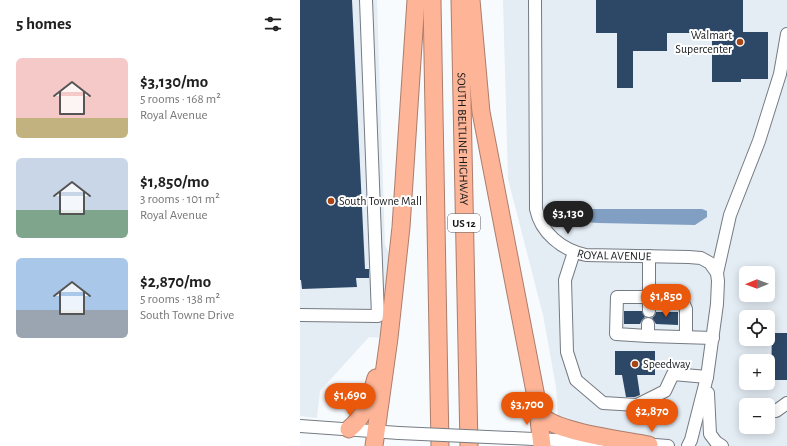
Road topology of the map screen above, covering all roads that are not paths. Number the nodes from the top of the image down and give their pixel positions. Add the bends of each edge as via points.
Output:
1 (366, 0) edge
2 (416, 0) edge
3 (432, 0) edge
4 (460, 0) edge
5 (471, 0) edge
6 (536, 0) edge
7 (787, 34) edge
8 (574, 252) junction
9 (649, 256) junction
10 (717, 273) junction
11 (649, 297) junction
12 (648, 312) dead end
13 (300, 315) edge
14 (686, 337) junction
15 (389, 338) junction
16 (713, 338) junction
17 (708, 377) junction
18 (538, 407) junction
19 (300, 426) edge
20 (349, 429) junction
21 (375, 439) edge
22 (542, 443) edge
23 (649, 445) junction
24 (440, 446) edge
25 (468, 446) edge
26 (668, 446) edge
27 (688, 446) edge
28 (722, 446) edge

1 - 13 street via 378,316
2 - 15 highway via 401,227
3 - 24 highway, US 12
4 - 25 highway, SOUTH BELTLINE HIGHWAY / US 12
5 - 18 highway via 481,112
6 - 8 street, ROYAL AVENUE via 536,209 538,219 544,228 564,248
7 - 10 street via 780,74 760,141 730,215
8 - 9 street, ROYAL AVENUE via 586,255
8 - 17 street via 565,280 567,352 576,380 603,403 637,406 665,391 673,374
9 - 10 street, ROYAL AVENUE via 701,258 710,263
9 - 11 street
10 - 16 street
11 - 12 street
11 - 14 street via 681,298 686,309
11 - 14 street via 617,297 616,334 648,330
14 - 16 street
15 - 20 highway via 363,414
15 - 21 highway
16 - 17 street
17 - 27 street
17 - 28 street via 709,428 712,438
18 - 22 highway
18 - 23 highway via 542,416 555,424
19 - 20 street
20 - 21 street
21 - 22 street, bridge via 398,433 512,438
22 - 23 street
23 - 26 street

